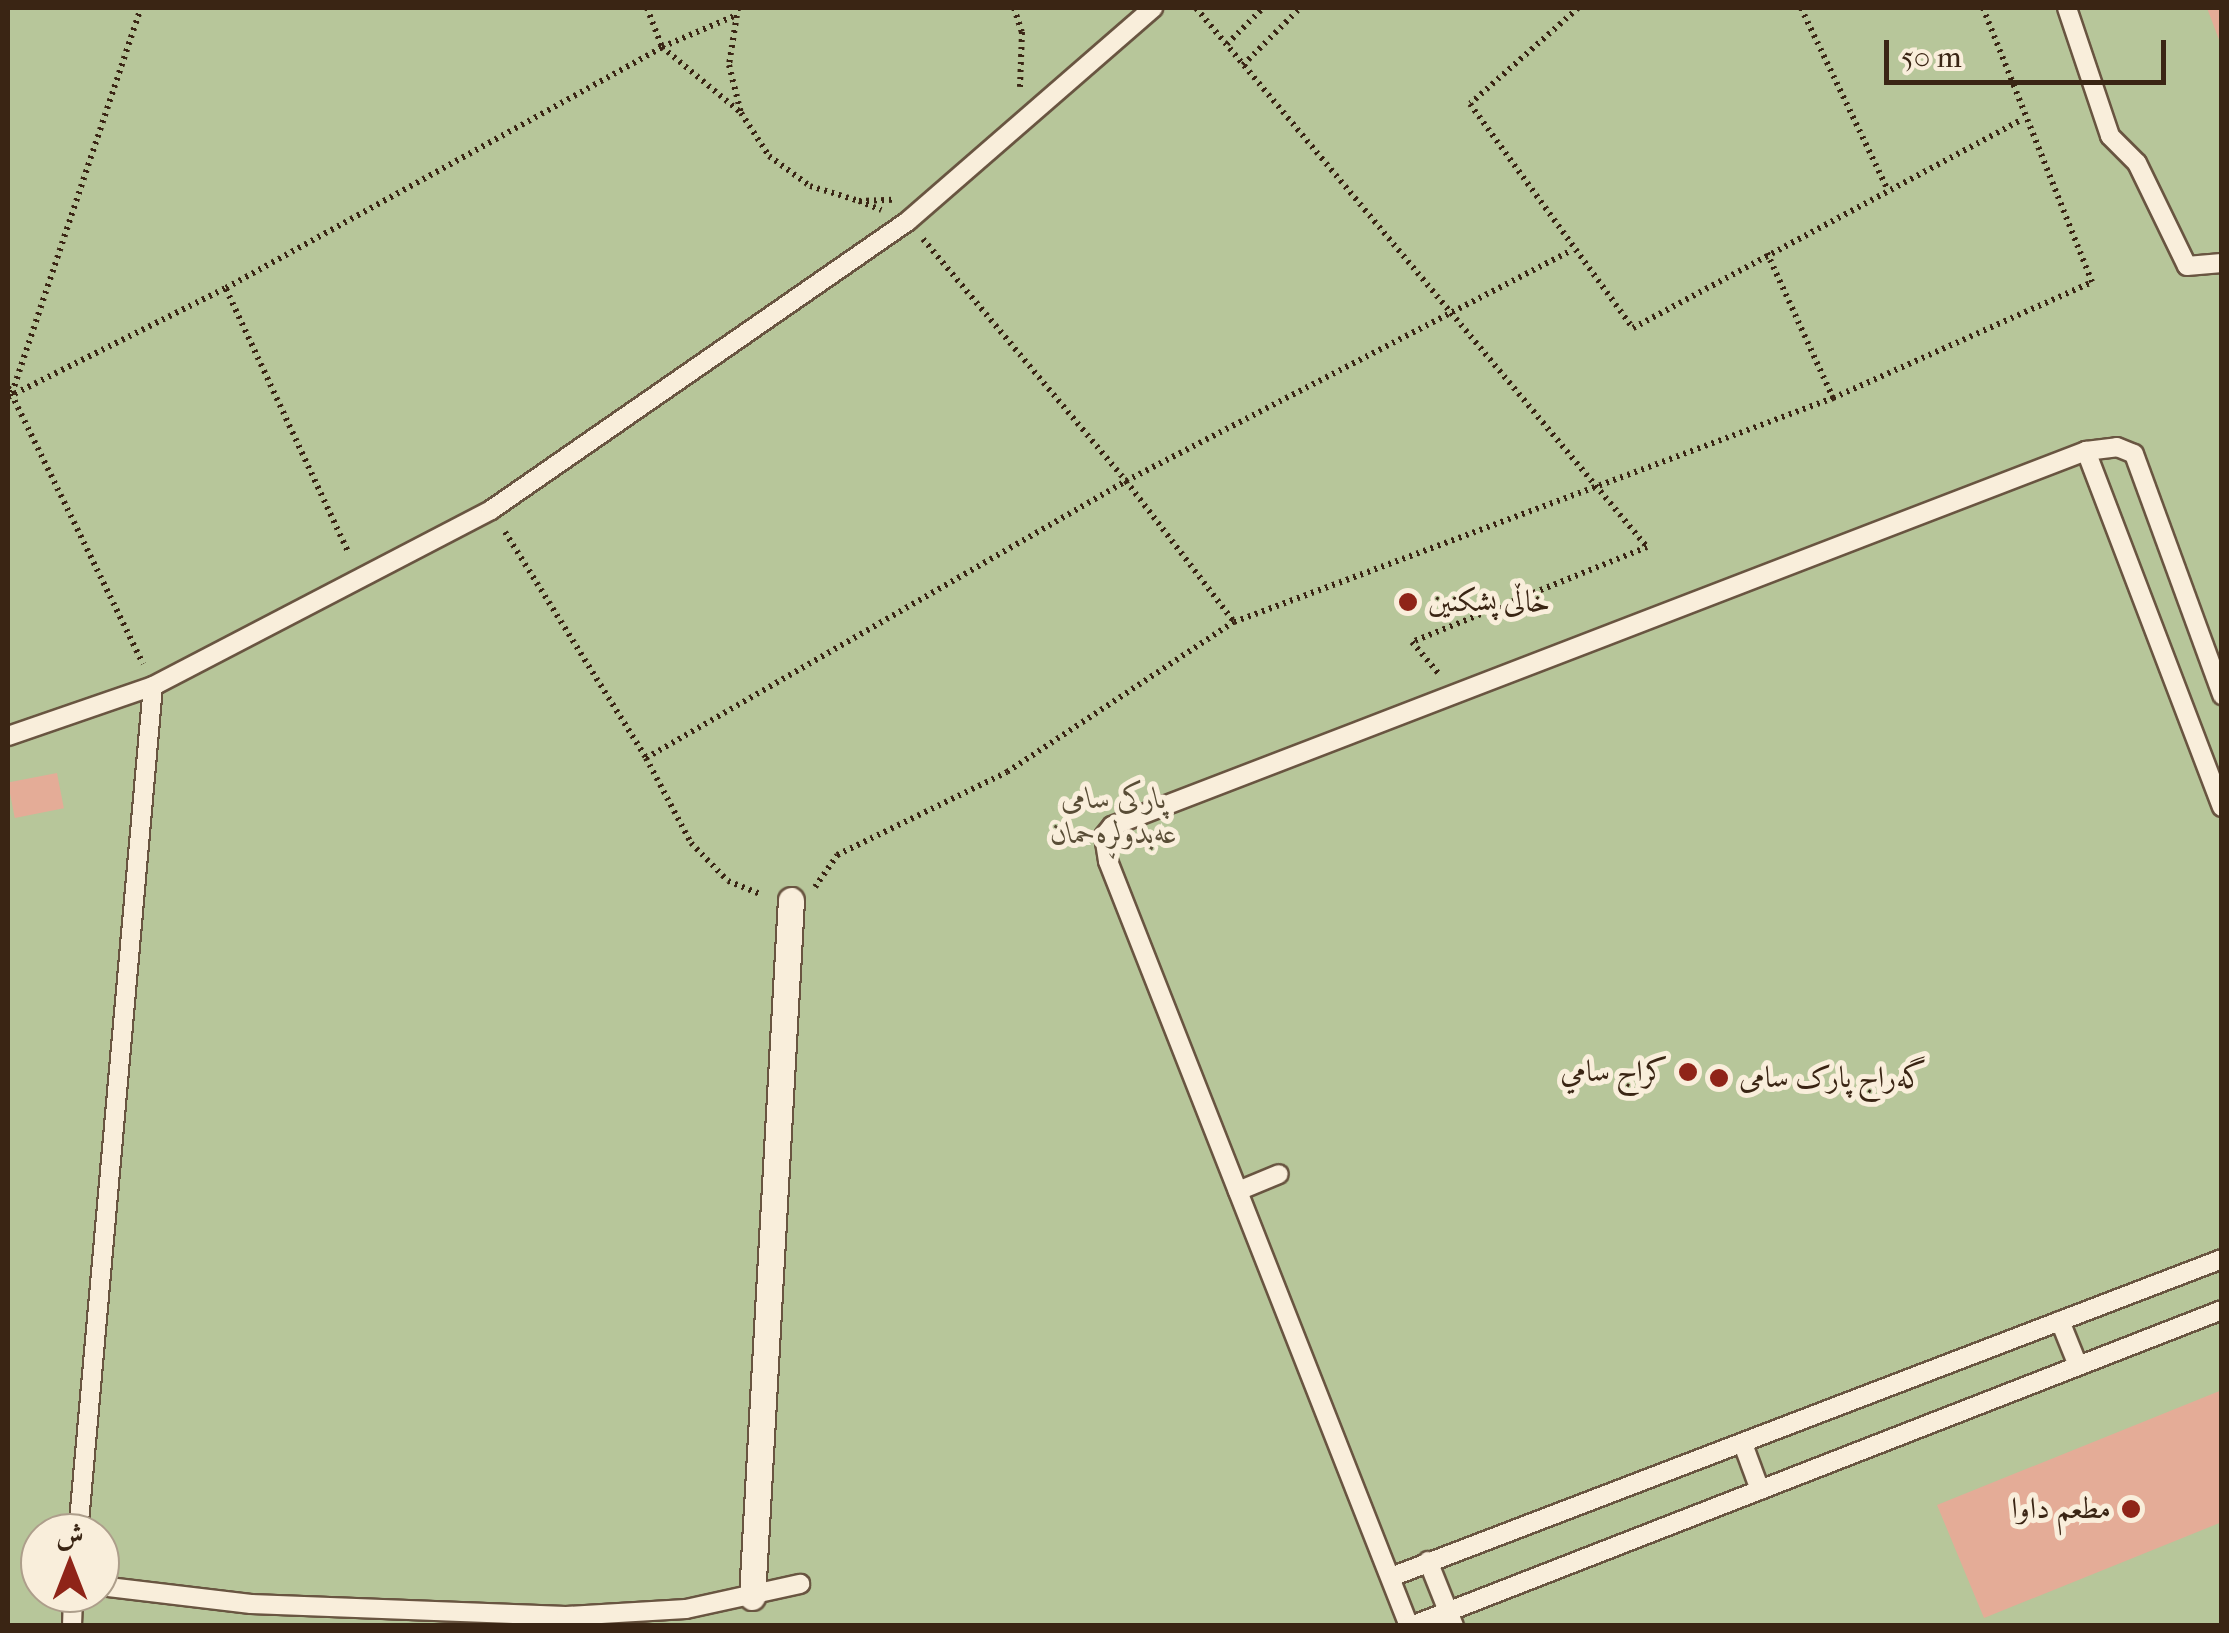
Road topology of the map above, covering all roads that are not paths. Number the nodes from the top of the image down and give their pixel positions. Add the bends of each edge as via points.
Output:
1 (1153, 8) edge
2 (2068, 8) edge
3 (2222, 264) edge
4 (2086, 451) junction
5 (154, 686) junction
6 (2222, 694) edge
7 (8, 736) edge
8 (2222, 807) edge
9 (792, 900) road end
10 (1280, 1174) dead end
11 (1238, 1191) junction
12 (2222, 1259) edge
13 (2222, 1310) edge
14 (2060, 1322) junction
15 (2077, 1363) junction
16 (1742, 1444) junction
17 (1760, 1490) junction
18 (80, 1513) edge
19 (1428, 1561) junction
20 (1390, 1577) junction
21 (800, 1584) dead end
22 (120, 1588) edge
23 (752, 1597) junction
24 (1451, 1619) edge
25 (1410, 1626) edge

1 - 5 lane via 908,221 491,510
2 - 3 lane via 2110,136 2137,162 2187,266
4 - 6 lane via 2117,447 2134,454
4 - 8 lane
4 - 11 lane via 1112,826 1104,848
5 - 7 lane
5 - 18 lane
9 - 23 street
10 - 11 lane
11 - 20 lane
12 - 14 lane
13 - 15 lane
14 - 15 lane
14 - 16 lane
15 - 17 lane
16 - 17 lane
16 - 19 lane
17 - 24 lane
19 - 20 lane
19 - 24 lane
20 - 25 lane
21 - 23 lane
22 - 23 lane via 451,1616 686,1609
24 - 25 lane

